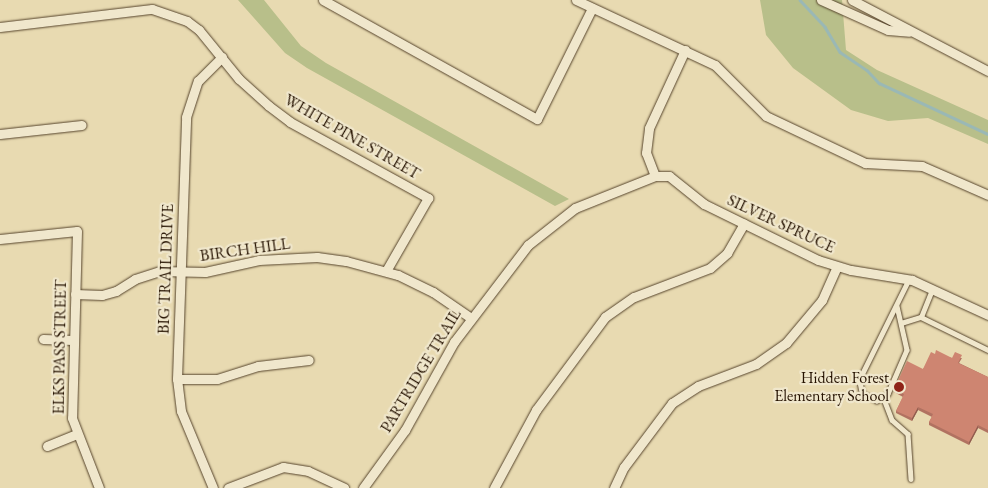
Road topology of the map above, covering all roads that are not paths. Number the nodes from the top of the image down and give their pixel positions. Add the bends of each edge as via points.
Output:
1 (323, 0) edge
2 (576, 0) edge
3 (852, 0) edge
4 (824, 1) edge
5 (592, 8) junction
6 (874, 11) junction
7 (868, 22) junction
8 (0, 27) edge
9 (909, 32) junction
10 (685, 50) junction
11 (222, 57) junction
12 (987, 70) edge
13 (82, 125) dead end
14 (0, 134) edge
15 (655, 176) junction
16 (988, 195) edge
17 (744, 224) junction
18 (0, 239) edge
19 (837, 267) junction
20 (181, 271) junction
21 (386, 271) junction
22 (909, 279) junction
23 (933, 288) junction
24 (75, 294) junction
25 (897, 306) junction
26 (988, 315) edge
27 (921, 317) junction
28 (471, 318) junction
29 (901, 323) junction
30 (43, 339) dead end
31 (73, 340) junction
32 (988, 350) edge
33 (309, 360) dead end
34 (177, 379) junction
35 (884, 399) junction
36 (77, 434) junction
37 (47, 446) dead end
38 (911, 480) dead end
39 (99, 488) edge
40 (213, 488) edge
41 (228, 488) edge
42 (344, 488) edge
43 (363, 488) edge
44 (494, 488) edge
45 (614, 488) edge

1 - 5 street via 537,119
2 - 5 street
3 - 6 street
4 - 7 street
5 - 10 street
6 - 7 street
6 - 9 street
7 - 9 street via 888,30
8 - 11 street, WHITE PINE STREET via 152,9 187,21
9 - 12 street
10 - 15 street via 653,116 647,136 646,153
10 - 16 street via 726,73 749,103 766,116 865,163 922,166
11 - 20 street, BIG TRAIL DRIVE via 202,75 189,102
11 - 21 street, WHITE PINE STREET via 255,95 290,122 428,198
13 - 14 street
15 - 17 street, SILVER SPRUCE via 669,176 704,204
15 - 28 street, PARTRIDGE TRAIL via 596,198 556,221 506,270
17 - 19 street, SILVER SPRUCE
17 - 44 street via 727,253 710,268 634,297 605,317 536,410
18 - 24 street, ELKS PASS STREET via 77,231
19 - 22 street, SILVER SPRUCE
19 - 45 street via 822,300 786,343 756,364 698,386 672,403 624,467
20 - 21 street, BIRCH HILL via 205,272 288,257 346,261
20 - 24 street, BIRCH HILL via 160,270 102,295
20 - 34 street, BIG TRAIL DRIVE
21 - 28 street, BIRCH HILL via 418,284
22 - 23 street, SILVER SPRUCE
22 - 25 lane
23 - 26 street, SILVER SPRUCE
23 - 27 lane
24 - 31 street, ELKS PASS STREET
25 - 29 lane
25 - 35 lane via 889,315 859,380 862,394 877,401
27 - 29 lane
27 - 32 lane
28 - 43 street, PARTRIDGE TRAIL via 443,358 405,430
29 - 35 lane via 907,350
30 - 31 street
31 - 36 street, ELKS PASS STREET via 71,402
33 - 34 street via 258,366 217,379
34 - 40 street, BIG TRAIL DRIVE via 181,411
35 - 38 lane via 892,420 908,434
36 - 37 street
36 - 39 street, ELKS PASS STREET
41 - 42 street via 283,467 308,471

